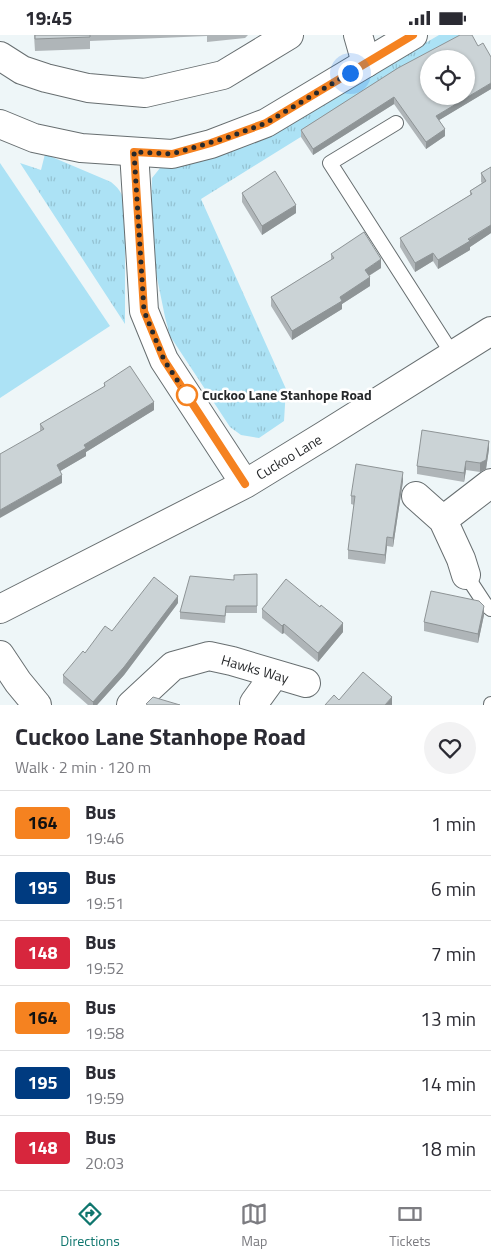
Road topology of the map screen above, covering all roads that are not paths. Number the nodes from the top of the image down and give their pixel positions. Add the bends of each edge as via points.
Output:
1 (289, 35) edge
2 (358, 35) edge
3 (413, 35) edge
4 (0, 56) edge
5 (366, 63) junction
6 (396, 123) dead end
7 (0, 124) edge
8 (134, 152) junction
9 (491, 331) edge
10 (453, 355) junction
11 (491, 483) edge
12 (245, 484) junction
13 (416, 496) dead end
14 (443, 520) junction
15 (466, 575) joint
16 (0, 609) edge
17 (491, 609) edge
18 (0, 655) edge
19 (275, 674) junction
20 (306, 683) dead end
21 (254, 703) dead end
22 (37, 705) edge
23 (131, 705) edge

1 - 4 street via 223,75 145,93 88,88 46,78 22,70
2 - 5 street
3 - 5 street
5 - 8 street via 266,123 172,154
6 - 10 lane via 330,163
7 - 8 street via 34,138 81,148
8 - 12 street via 144,311 164,360
9 - 10 street, Cuckoo Lane
10 - 12 street, Cuckoo Lane
11 - 14 street
12 - 16 street, Cuckoo Lane
13 - 14 street
14 - 15 street
15 - 17 lane
18 - 22 street
19 - 20 street, Hawks Way
19 - 21 street
19 - 23 street, Hawks Way via 209,656 172,666

